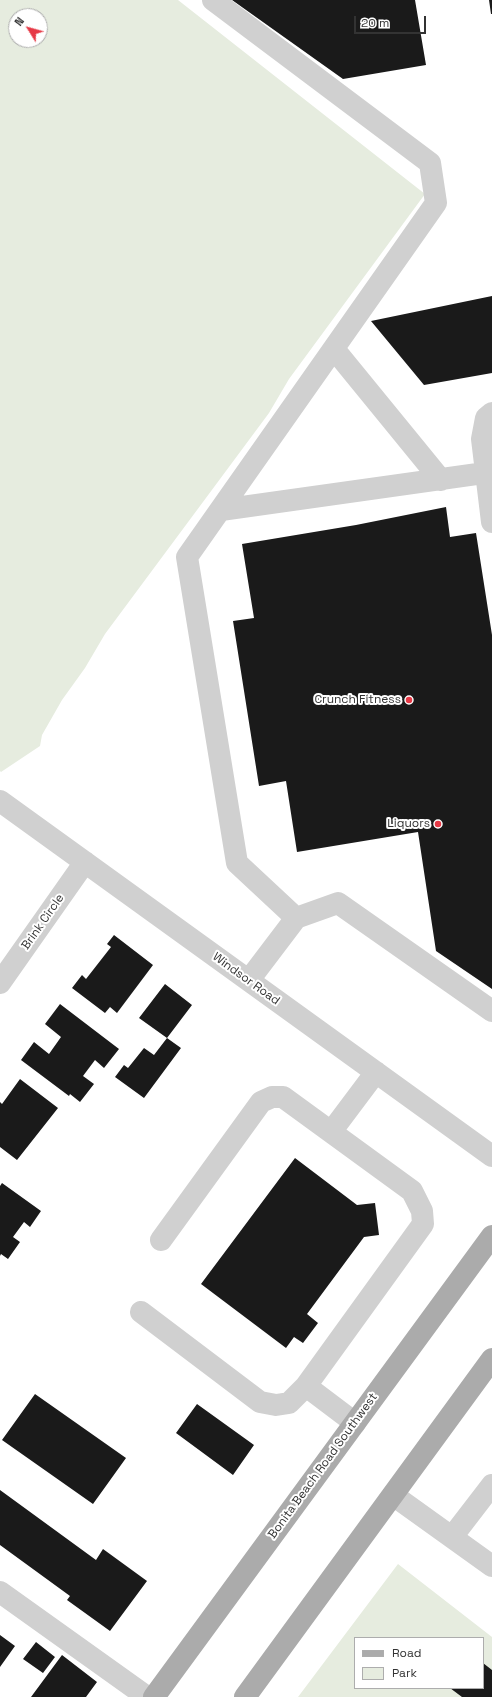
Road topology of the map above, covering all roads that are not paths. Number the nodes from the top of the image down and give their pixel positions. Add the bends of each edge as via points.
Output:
1 (213, 0) edge
2 (334, 349) junction
3 (492, 414) edge
4 (489, 473) edge
5 (441, 480) junction
6 (221, 510) junction
7 (492, 522) edge
8 (0, 801) edge
9 (85, 862) junction
10 (296, 918) junction
11 (249, 980) junction
12 (0, 983) edge
13 (492, 1010) edge
14 (376, 1072) junction
15 (331, 1132) junction
16 (492, 1156) edge
17 (492, 1236) edge
18 (161, 1240) dead end
19 (141, 1312) dead end
20 (492, 1359) edge
21 (306, 1386) junction
22 (355, 1423) junction
23 (492, 1484) edge
24 (393, 1495) junction
25 (452, 1537) junction
26 (492, 1566) edge
27 (0, 1592) edge
28 (146, 1697) edge
29 (154, 1697) edge
30 (245, 1697) edge

1 - 2 street via 430,163 436,203
2 - 5 street
2 - 6 street
3 - 4 street via 486,418 482,439
4 - 5 street
4 - 7 street
5 - 6 street
6 - 10 street via 187,557 237,863
8 - 9 street, Windsor Road
9 - 11 street, Windsor Road
9 - 12 street, Brink Circle
10 - 11 street
10 - 13 street via 338,903
11 - 14 street, Windsor Road
14 - 15 street
14 - 16 street, Windsor Road
15 - 18 street via 282,1097 272,1097 261,1102
15 - 21 street via 412,1191 422,1211 423,1224
17 - 22 main road, Bonita Beach Road Southwest
19 - 21 street via 260,1402 276,1406 289,1403
20 - 24 main road
21 - 22 street
22 - 29 main road, Bonita Beach Road Southwest
23 - 25 street
24 - 25 street
24 - 30 main road
25 - 26 street
27 - 28 street

